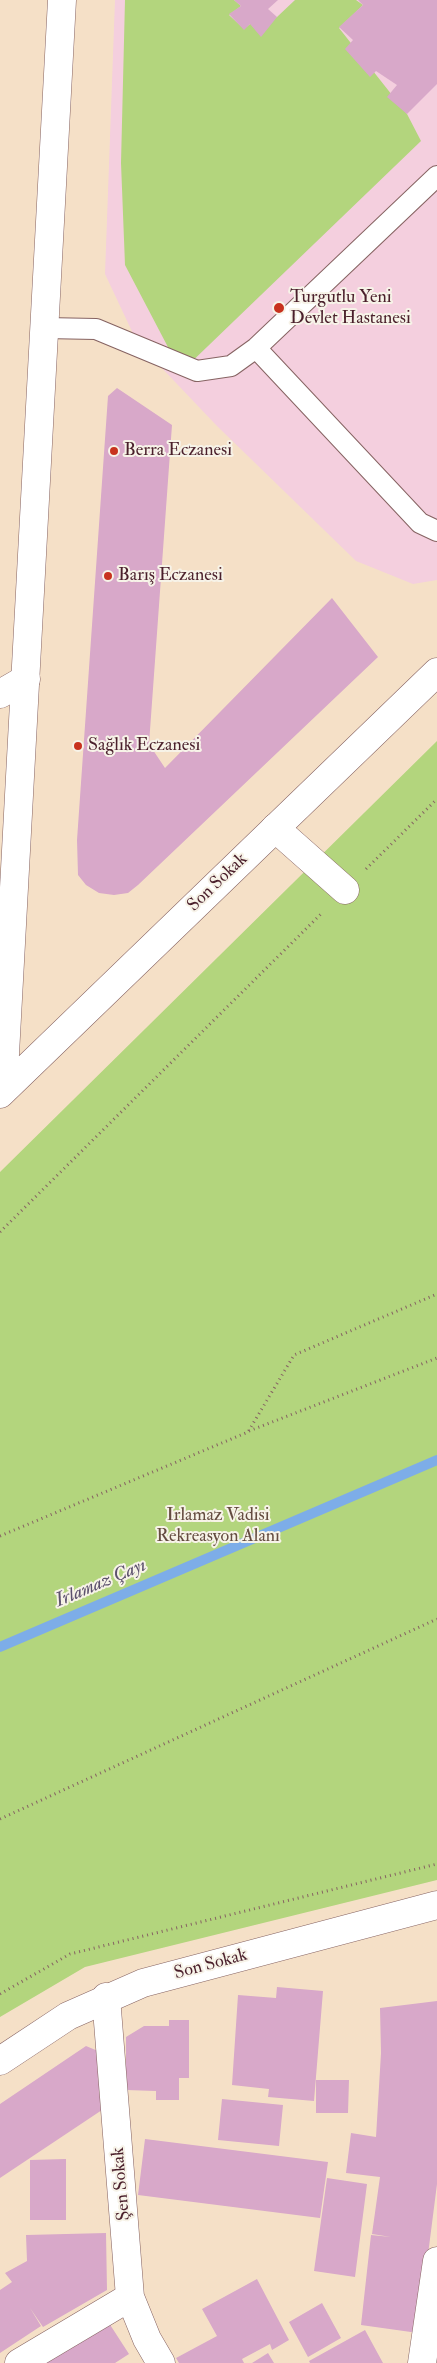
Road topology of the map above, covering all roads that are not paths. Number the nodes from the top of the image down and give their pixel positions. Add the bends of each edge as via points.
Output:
1 (62, 0) edge
2 (437, 176) edge
3 (44, 328) junction
4 (256, 348) junction
5 (437, 531) edge
6 (437, 672) edge
7 (26, 678) junction
8 (0, 694) edge
9 (275, 828) junction
10 (345, 890) road end
11 (1, 1092) edge
12 (437, 1905) edge
13 (106, 1997) junction
14 (0, 2061) edge
15 (437, 2261) edge
16 (130, 2297) junction
17 (434, 2303) edge
18 (19, 2363) edge
19 (161, 2363) edge
20 (422, 2363) edge

1 - 3 main road
2 - 4 lane
3 - 4 lane via 96,329 198,371 231,366
3 - 7 main road
4 - 5 lane via 420,523
6 - 9 main road, Son Sokak
7 - 8 main road
7 - 11 main road
9 - 10 main road
9 - 11 main road, Son Sokak
12 - 13 main road, Son Sokak via 142,1983
13 - 14 main road, Son Sokak via 68,2016
13 - 16 main road, Şen Sokak
15 - 17 main road
16 - 18 main road
16 - 19 main road, Şen Sokak
17 - 20 main road

